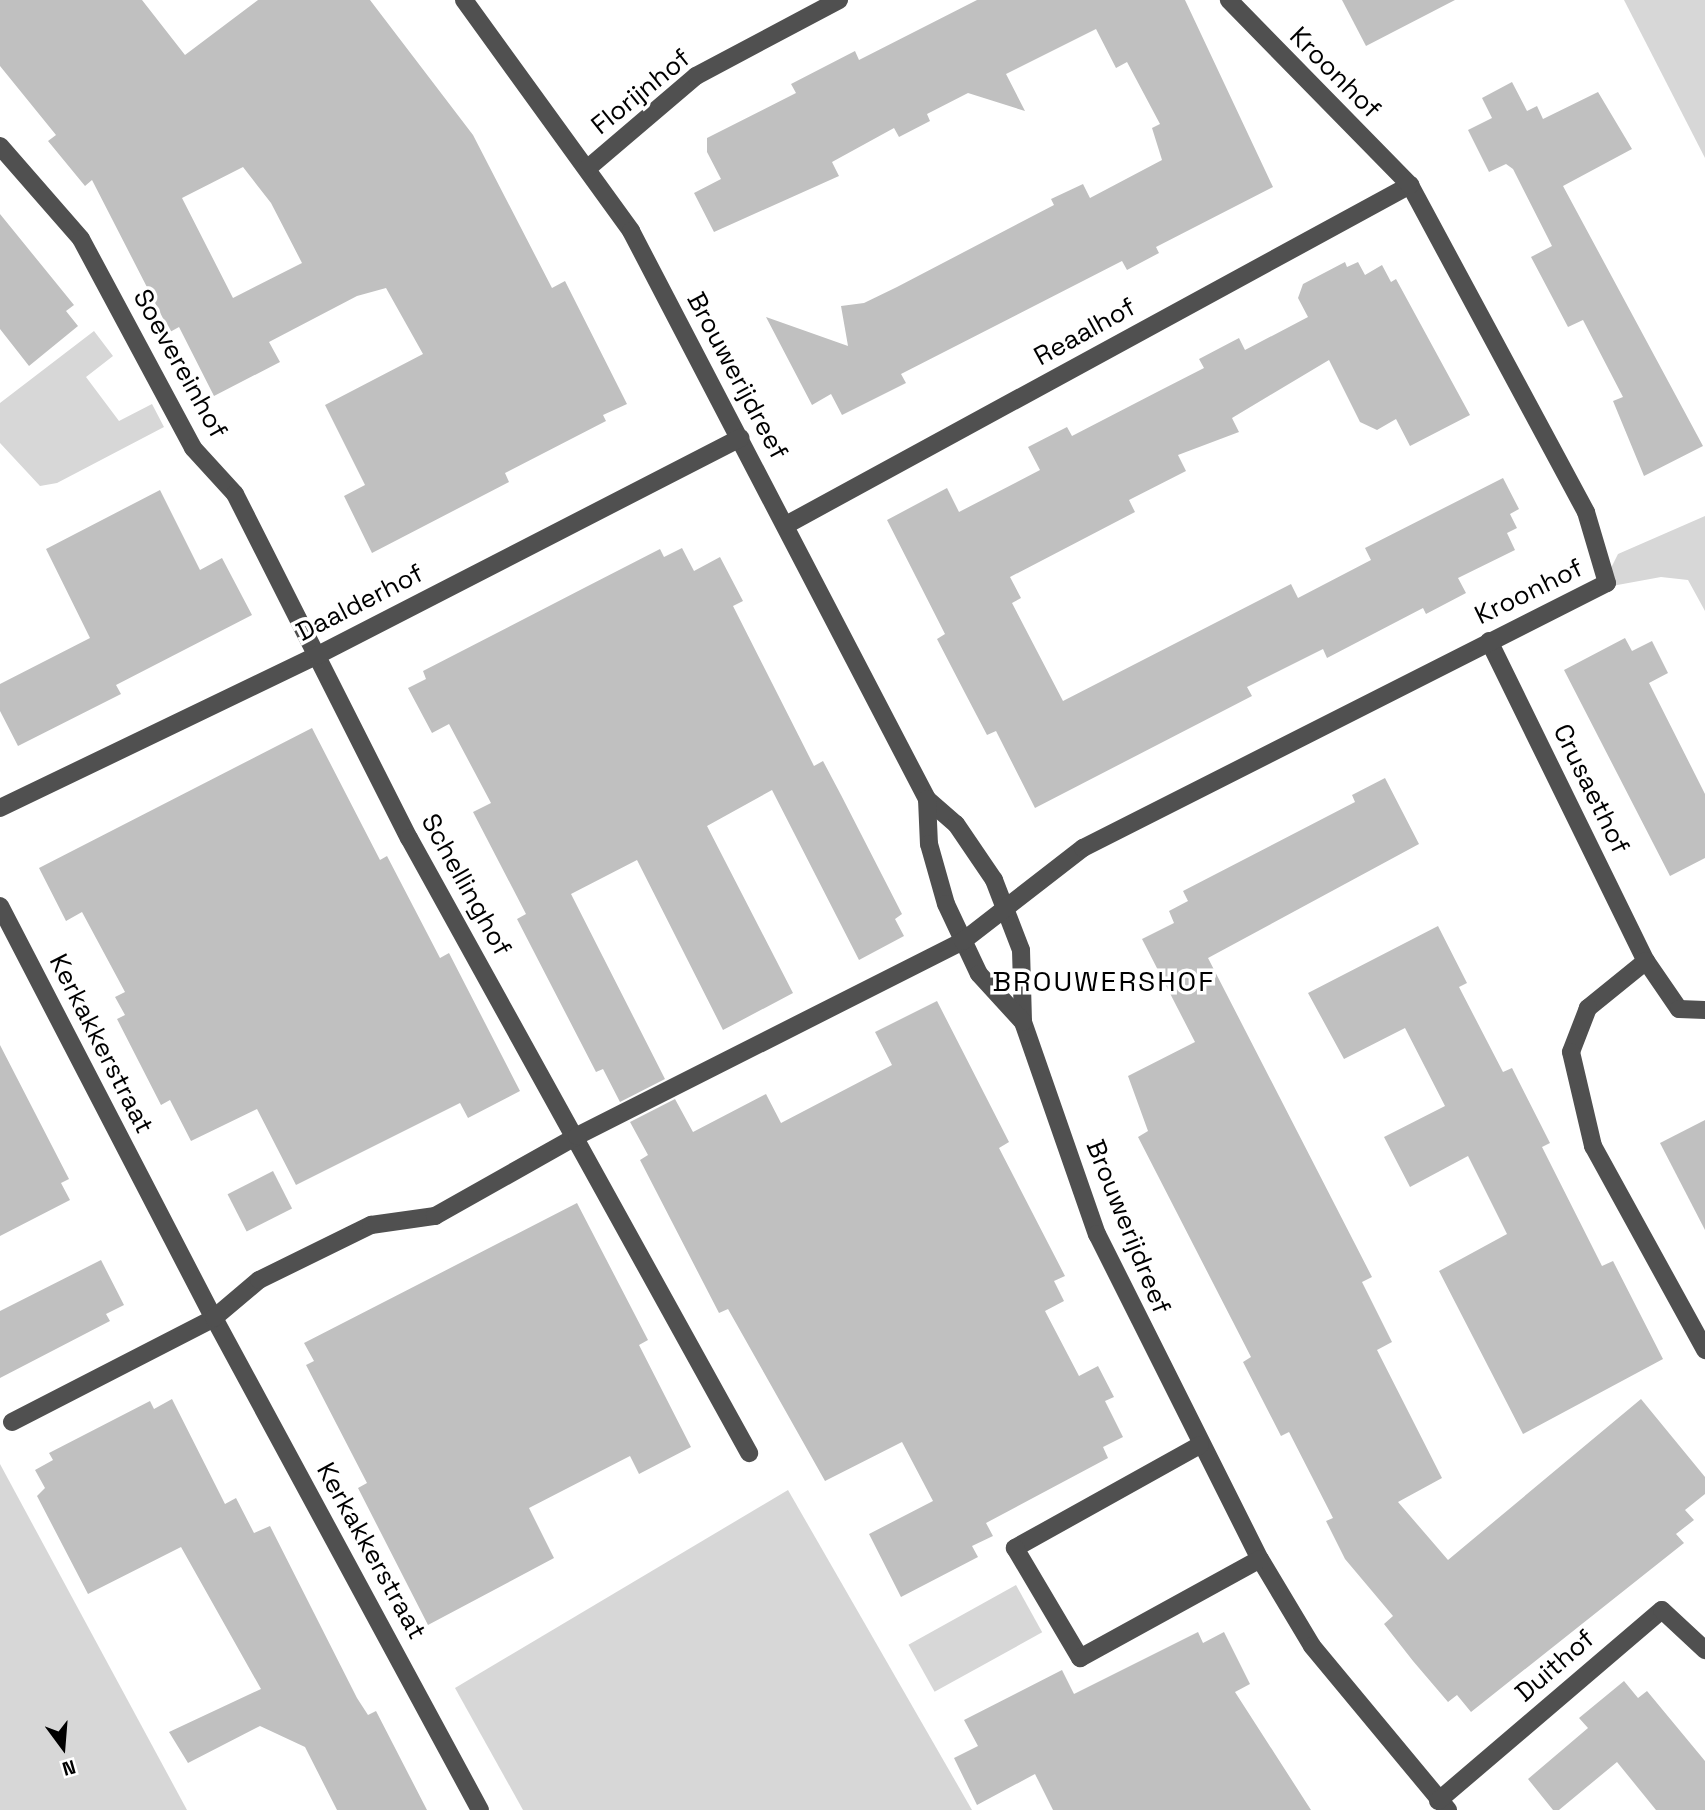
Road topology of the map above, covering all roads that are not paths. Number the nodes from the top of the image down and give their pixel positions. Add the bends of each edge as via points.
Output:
1 (464, 0) edge
2 (839, 0) edge
3 (1229, 0) edge
4 (0, 146) edge
5 (588, 168) junction
6 (1410, 184) junction
7 (741, 438) junction
8 (786, 525) junction
9 (1489, 641) junction
10 (318, 655) junction
11 (927, 799) junction
12 (0, 808) edge
13 (0, 906) edge
14 (1005, 906) junction
15 (963, 941) junction
16 (1646, 961) junction
17 (1705, 1010) edge
18 (1023, 1022) junction
19 (577, 1136) junction
20 (214, 1318) junction
21 (1705, 1350) edge
22 (12, 1422) dead end
23 (1200, 1445) junction
24 (749, 1452) dead end
25 (1260, 1559) junction
26 (1705, 1650) edge
27 (1443, 1807) edge
28 (480, 1810) edge

1 - 5 street, Brouwerijdreef via 538,107
2 - 5 street, Florijnhof via 696,76
3 - 6 street, Kroonhof
4 - 10 street, Soevereinhof via 81,239 193,448 235,494
5 - 7 street, Brouwerijdreef via 631,230
6 - 8 street, Reaalhof
6 - 9 street, Kroonhof via 1586,512 1607,583
7 - 8 street, Brouwerijdreef
7 - 10 street, Daalderhof
8 - 11 street, Brouwerijdreef
9 - 14 street, Kroonhof via 1083,848
9 - 16 street, Crusaethof
10 - 12 street, Daalderhof
10 - 19 street, Schellinghof via 409,838
11 - 14 street, Brouwerijdreef via 976,850
11 - 15 street, Brouwerijdreef via 937,879
13 - 20 street, Kerkakkerstraat
14 - 15 street, Kroonhof
14 - 18 street, Brouwerijdreef via 1021,950
15 - 18 street, Brouwerijdreef via 979,974
15 - 19 street
16 - 17 street, Crusaethof via 1679,1009
16 - 21 street via 1588,1009 1571,1052 1593,1146
18 - 23 street, Brouwerijdreef via 1097,1234
19 - 20 street via 435,1216 371,1225 259,1280
19 - 24 street, Schellinghof
20 - 22 street
20 - 28 street, Kerkakkerstraat
23 - 25 street, Brouwerijdreef
23 - 25 street via 1015,1548 1080,1658
25 - 27 street, Brouwerijdreef via 1312,1646
26 - 27 street, Duithof via 1662,1610

